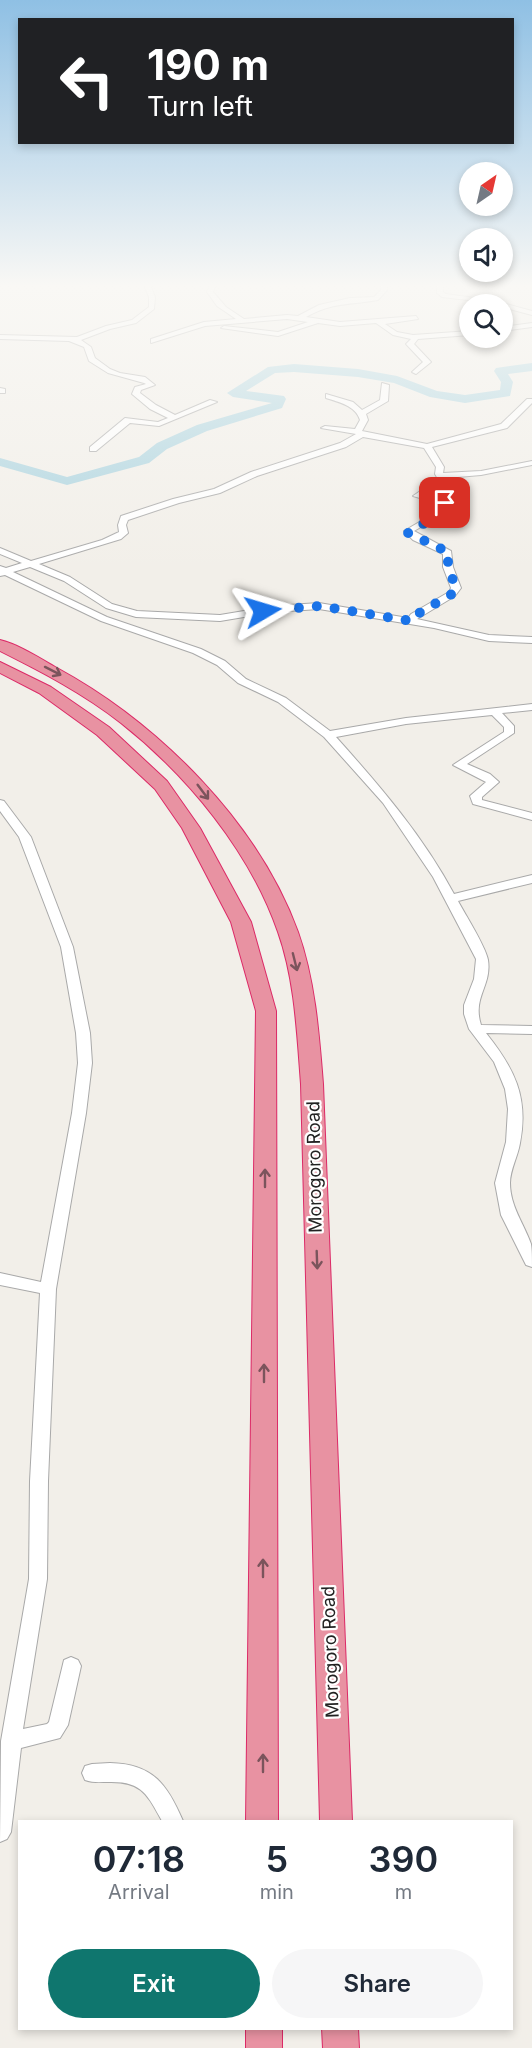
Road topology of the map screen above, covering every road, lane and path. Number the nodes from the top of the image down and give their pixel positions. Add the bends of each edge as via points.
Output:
1 (145, 381) edge
2 (385, 385) dead end
3 (329, 396) dead end
4 (530, 401) dead end
5 (213, 402) dead end
6 (362, 413) junction
7 (175, 418) junction
8 (325, 428) dead end
9 (360, 433) junction
10 (427, 446) junction
11 (93, 449) dead end
12 (532, 463) edge
13 (440, 476) junction
14 (0, 551) edge
15 (30, 564) junction
16 (2, 571) edge
17 (411, 621) junction
18 (532, 640) edge
19 (0, 645) edge
20 (0, 667) edge
21 (532, 707) edge
22 (496, 713) junction
23 (328, 735) junction
24 (0, 803) edge
25 (532, 817) edge
26 (532, 879) edge
27 (449, 899) junction
28 (476, 1029) junction
29 (532, 1030) edge
30 (532, 1261) edge
31 (0, 1279) edge
32 (48, 1289) junction
33 (71, 1666) dead end
34 (11, 1741) junction
35 (92, 1773) dead end
36 (172, 1820) edge
37 (262, 1820) edge
38 (336, 1820) edge
39 (0, 1832) edge
40 (264, 2030) edge
41 (340, 2030) edge
42 (264, 2048) edge
43 (341, 2048) edge

1 - 7 street via 151,385 138,389 136,394
2 - 6 street via 384,401
3 - 6 street
4 - 10 street via 504,426
5 - 7 street
6 - 9 street
7 - 11 street via 158,424 128,420
8 - 9 street
9 - 10 street
9 - 15 street via 343,445 254,474 222,490 124,518 124,533 119,538
10 - 13 street via 440,467
12 - 13 street
13 - 17 street via 440,484 417,496 455,505 408,533 448,552 448,567 456,588
14 - 15 street
15 - 16 street
15 - 17 street via 74,582 109,606 136,614 220,618 320,606
16 - 23 street via 104,620 208,655 242,681 282,700
17 - 18 street via 489,638
19 -> 38 highway, Morogoro Road via 60,674 121,713 165,749 199,785 253,860 288,932 304,999 312,1084
37 -> 20 highway via 266,1011 241,922 191,828 161,785 103,731 45,690
21 - 22 street
22 - 23 street via 405,721
22 - 25 street via 509,726 510,733 459,765 493,782 476,796 477,802
23 - 27 street via 387,801 439,877
24 - 32 street via 25,837 67,946 83,1033 85,1063 80,1113
26 - 27 street
27 - 28 street via 482,959 481,979 471,1005
28 - 29 street
28 - 30 street via 501,1061 512,1089 513,1142 501,1183 509,1215
31 - 32 street
32 - 34 street via 38,1579
33 - 34 street via 53,1732
34 - 39 street
35 - 36 street via 127,1771 146,1779
40 - 42 highway
41 - 43 highway

